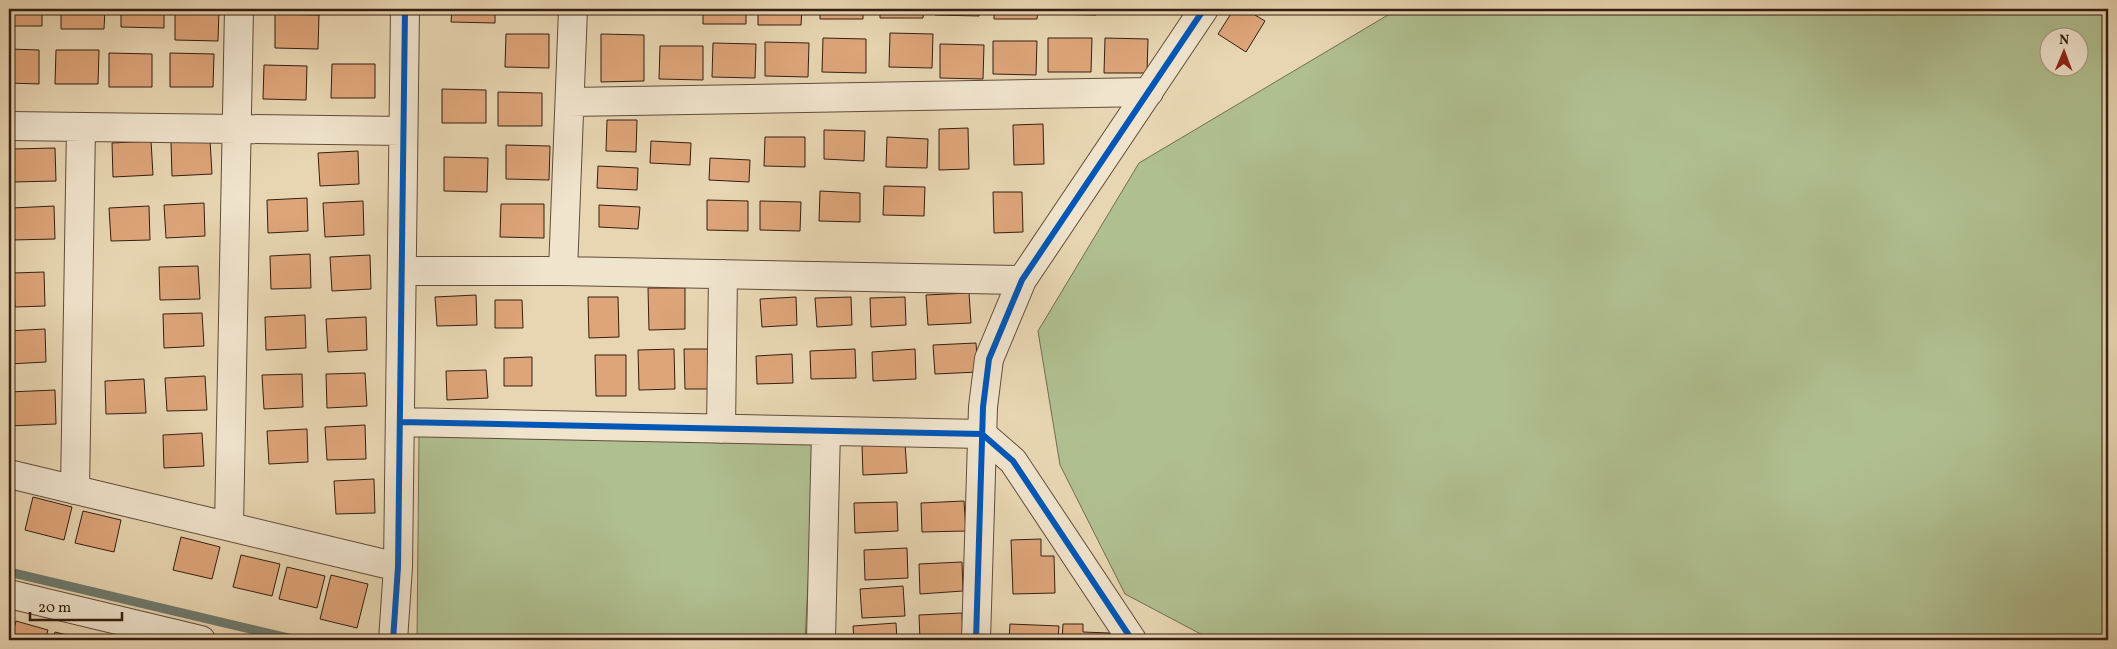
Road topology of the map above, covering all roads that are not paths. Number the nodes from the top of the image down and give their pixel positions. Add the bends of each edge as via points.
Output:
1 (239, 9) edge
2 (405, 9) edge
3 (573, 9) edge
4 (1204, 9) edge
5 (1149, 92) junction
6 (570, 102) junction
7 (9, 126) edge
8 (82, 127) junction
9 (236, 129) junction
10 (404, 132) junction
11 (402, 271) junction
12 (563, 271) junction
13 (723, 274) junction
14 (1022, 280) junction
15 (400, 422) junction
16 (721, 429) junction
17 (826, 431) junction
18 (982, 434) junction
19 (9, 474) edge
20 (75, 490) junction
21 (229, 526) junction
22 (398, 566) junction
23 (9, 594) edge
24 (201, 640) edge
25 (393, 640) edge
26 (821, 640) edge
27 (976, 640) edge
28 (1132, 640) edge

1 - 9 street
2 - 10 street
3 - 6 street
4 - 5 street
5 - 6 street
5 - 14 street
6 - 12 street
7 - 8 street
8 - 9 street
8 - 20 street
9 - 10 street
9 - 21 street
10 - 11 street
11 - 12 street
11 - 15 street
12 - 13 street
13 - 14 street
13 - 16 street
14 - 18 street via 989,359
15 - 16 street
15 - 22 street
16 - 17 street
17 - 18 street
17 - 26 street
18 - 27 street
18 - 28 street via 1013,461
19 - 20 street
20 - 21 street
21 - 22 street
22 - 25 street
23 - 24 street

